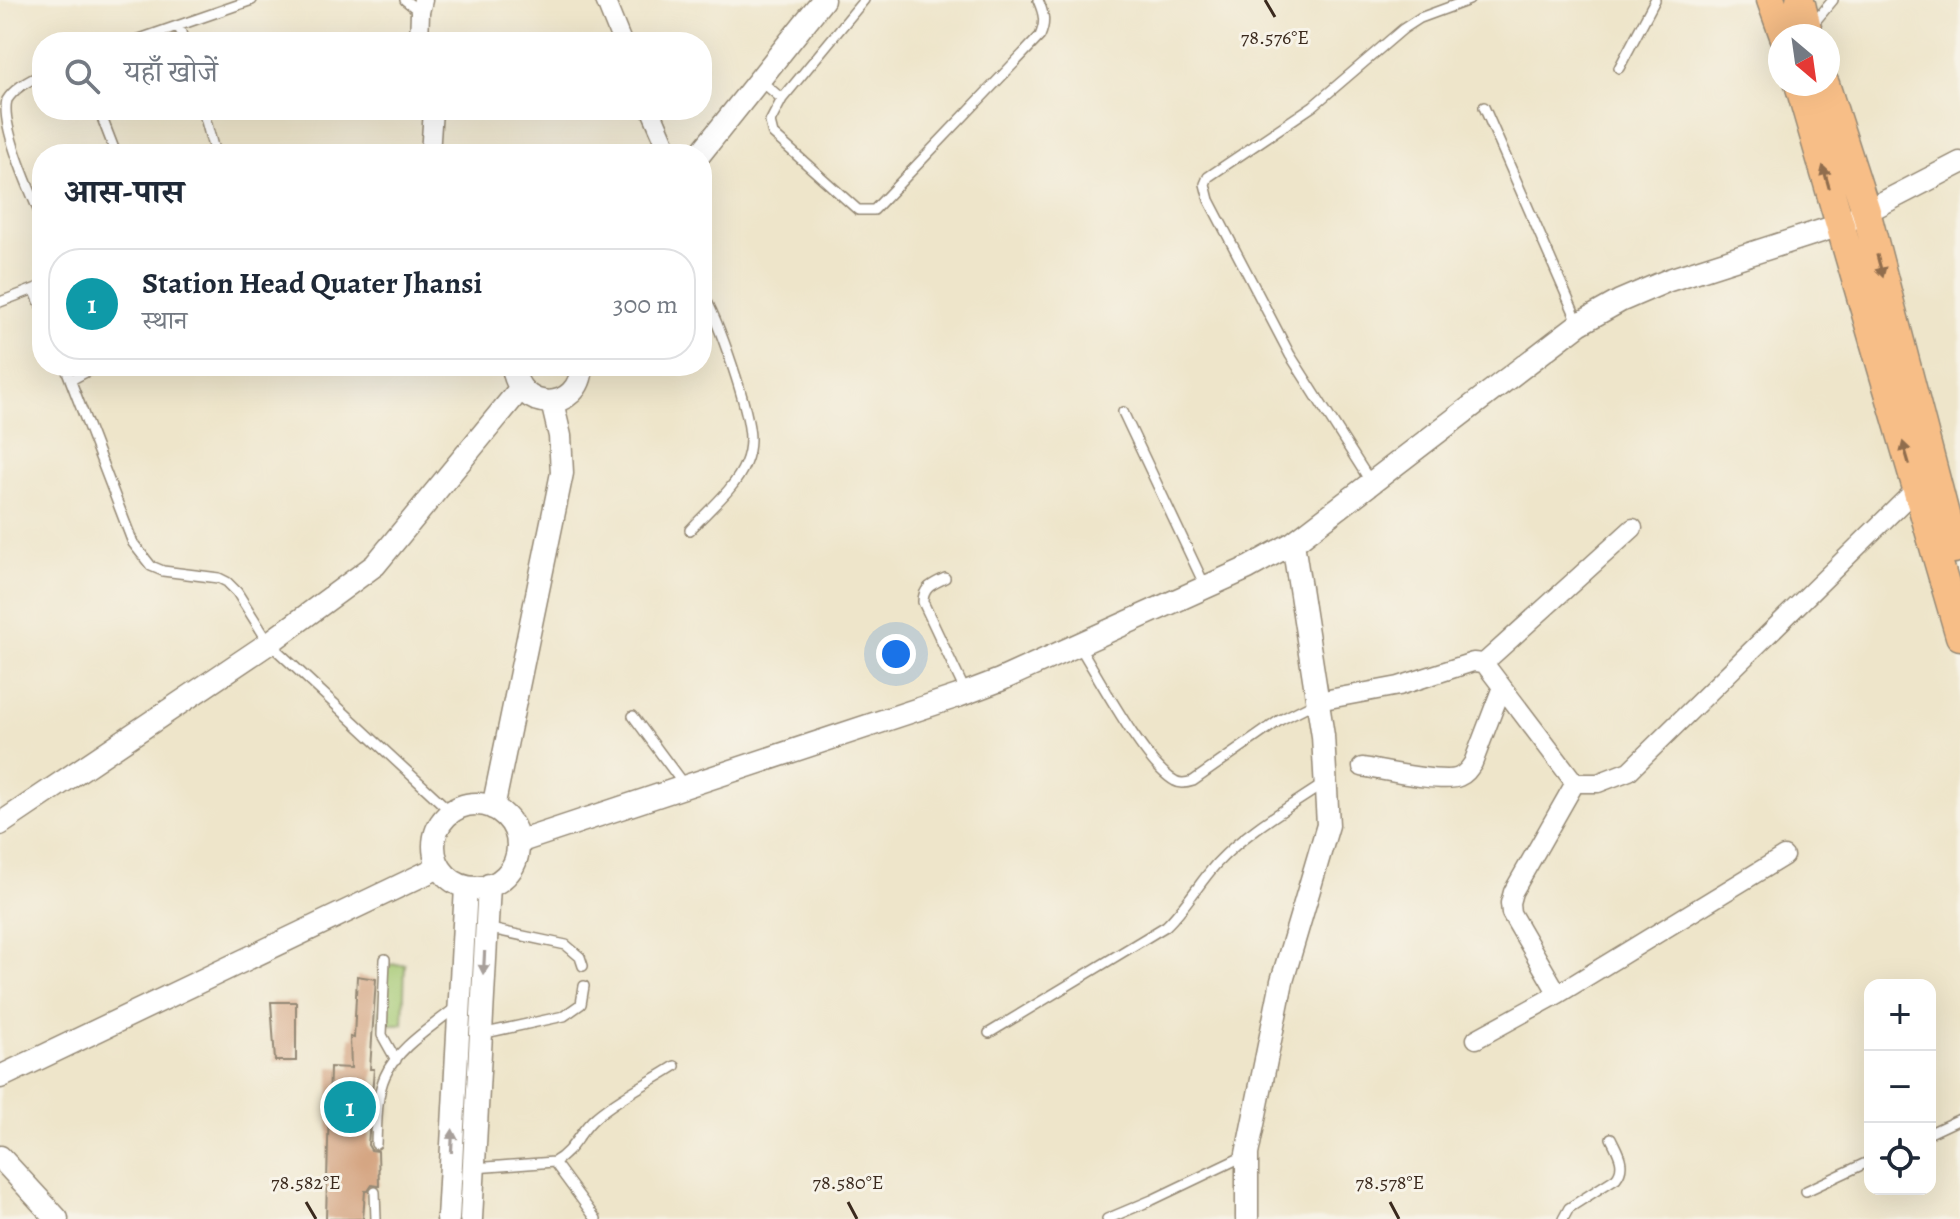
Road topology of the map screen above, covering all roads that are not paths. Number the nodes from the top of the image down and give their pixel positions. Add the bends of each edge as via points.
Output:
1 (252, 0) edge
2 (605, 0) edge
3 (823, 0) edge
4 (864, 0) edge
5 (1038, 0) edge
6 (1469, 0) edge
7 (1655, 0) edge
8 (1771, 0) edge
9 (1800, 0) edge
10 (1833, 0) edge
11 (416, 4) edge
12 (1792, 24) edge
13 (1801, 24) edge
14 (1811, 24) edge
15 (179, 26) junction
16 (161, 32) edge
17 (181, 32) edge
18 (418, 32) edge
19 (618, 32) edge
20 (1619, 68) dead end
21 (759, 79) junction
22 (32, 80) edge
23 (1802, 96) edge
24 (1829, 96) edge
25 (782, 99) junction
26 (1484, 107) dead end
27 (103, 120) edge
28 (206, 120) edge
29 (432, 120) edge
30 (655, 120) edge
31 (4, 140) edge
32 (112, 144) edge
33 (212, 144) edge
34 (431, 144) edge
35 (666, 144) edge
36 (708, 144) edge
37 (1960, 163) edge
38 (32, 198) edge
39 (1866, 211) junction
40 (1840, 225) junction
41 (32, 290) edge
42 (0, 302) edge
43 (712, 314) edge
44 (1579, 324) junction
45 (69, 376) edge
46 (78, 376) edge
47 (516, 376) edge
48 (581, 376) edge
49 (71, 380) junction
50 (520, 389) junction
51 (552, 402) junction
52 (1123, 412) dead end
53 (1370, 481) junction
54 (1917, 488) junction
55 (1633, 528) dead end
56 (690, 530) dead end
57 (1293, 543) junction
58 (1960, 567) edge
59 (945, 578) dead end
60 (1206, 587) junction
61 (1960, 634) edge
62 (269, 643) junction
63 (1078, 644) junction
64 (1484, 663) junction
65 (1502, 687) junction
66 (966, 693) junction
67 (1318, 701) junction
68 (633, 716) dead end
69 (1362, 767) dead end
70 (1325, 783) junction
71 (1575, 783) junction
72 (686, 788) junction
73 (493, 808) junction
74 (451, 812) junction
75 (0, 824) edge
76 (518, 842) junction
77 (1784, 856) dead end
78 (439, 867) junction
79 (489, 885) junction
80 (466, 887) junction
81 (486, 928) junction
82 (385, 959) dead end
83 (583, 966) dead end
84 (584, 986) dead end
85 (1558, 994) junction
86 (471, 1004) junction
87 (989, 1033) dead end
88 (480, 1034) junction
89 (1476, 1039) dead end
90 (396, 1060) junction
91 (675, 1066) dead end
92 (0, 1077) edge
93 (1960, 1119) edge
94 (1936, 1130) edge
95 (1611, 1138) dead end
96 (376, 1144) dead end
97 (1247, 1154) junction
98 (0, 1157) edge
99 (554, 1162) junction
100 (1864, 1164) edge
101 (474, 1168) junction
102 (1806, 1191) dead end
103 (375, 1192) dead end
104 (57, 1219) edge
105 (376, 1219) edge
106 (448, 1219) edge
107 (471, 1219) edge
108 (596, 1219) edge
109 (1107, 1219) edge
110 (1247, 1219) edge
111 (1563, 1219) edge

1 - 15 lane
2 - 19 street
3 - 21 street
4 - 25 lane
5 - 25 lane via 1045,26 1040,36 874,210 858,210 773,134 770,122
6 - 53 lane via 1403,29 1313,106 1205,184 1290,355
7 - 20 lane
8 - 12 main road
9 - 13 main road
10 - 14 lane
11 - 18 street
15 - 16 lane
15 - 17 lane
21 - 25 lane
21 - 36 street
22 - 31 lane via 5,103
40 -> 23 main road
24 - 39 main road
26 - 44 lane
27 - 32 lane
28 - 33 lane
29 - 34 street
30 - 35 street
31 - 38 lane
37 - 39 street
39 - 40 street
39 -> 58 main road
40 - 44 street via 1669,280
54 -> 40 main road
41 - 42 lane
43 - 56 lane via 751,441 738,477
44 - 53 street
45 - 49 lane
46 - 49 lane
47 - 50 street
48 - 51 street via 573,391
49 - 62 lane via 141,557 163,571 227,582
50 - 51 street via 540,402
50 - 62 street via 375,565
51 - 73 street via 562,473
52 - 60 lane
53 - 57 street
54 - 61 main road
54 - 71 street via 1629,771 1598,783
55 - 64 street
57 - 60 street
57 - 67 street
59 - 66 lane via 927,588 923,602
60 - 63 street
62 - 74 lane
62 - 75 street
63 - 66 street
63 - 67 lane via 1142,748 1174,781 1184,784
64 - 65 street
64 - 67 street
65 - 69 street via 1473,763 1456,779
65 - 71 street
66 - 72 street
67 - 70 street
68 - 72 lane
70 - 87 lane via 1243,838 1166,926
70 - 97 street via 1328,825 1282,981
71 - 85 street via 1510,903
72 - 76 street
73 - 74 street via 479,804
73 - 76 street via 513,826
74 - 78 street via 435,835
76 - 79 street via 514,864
77 - 85 street
78 - 80 street
78 - 92 street
79 - 80 street
79 - 81 street
80 - 86 street
81 - 83 lane via 566,945
81 -> 86 street
82 - 90 lane via 382,1035
84 - 88 lane via 581,1004 573,1012
85 - 89 street
86 - 88 street
86 - 90 lane
106 -> 86 street
88 - 101 street
90 - 96 lane via 380,1094
91 - 99 lane via 606,1109
93 - 94 lane
95 - 111 lane via 1622,1171 1569,1208
97 - 109 lane
97 - 110 street
98 - 104 street
99 - 101 lane
99 - 108 lane
100 - 102 lane
101 - 107 street
103 - 105 lane

